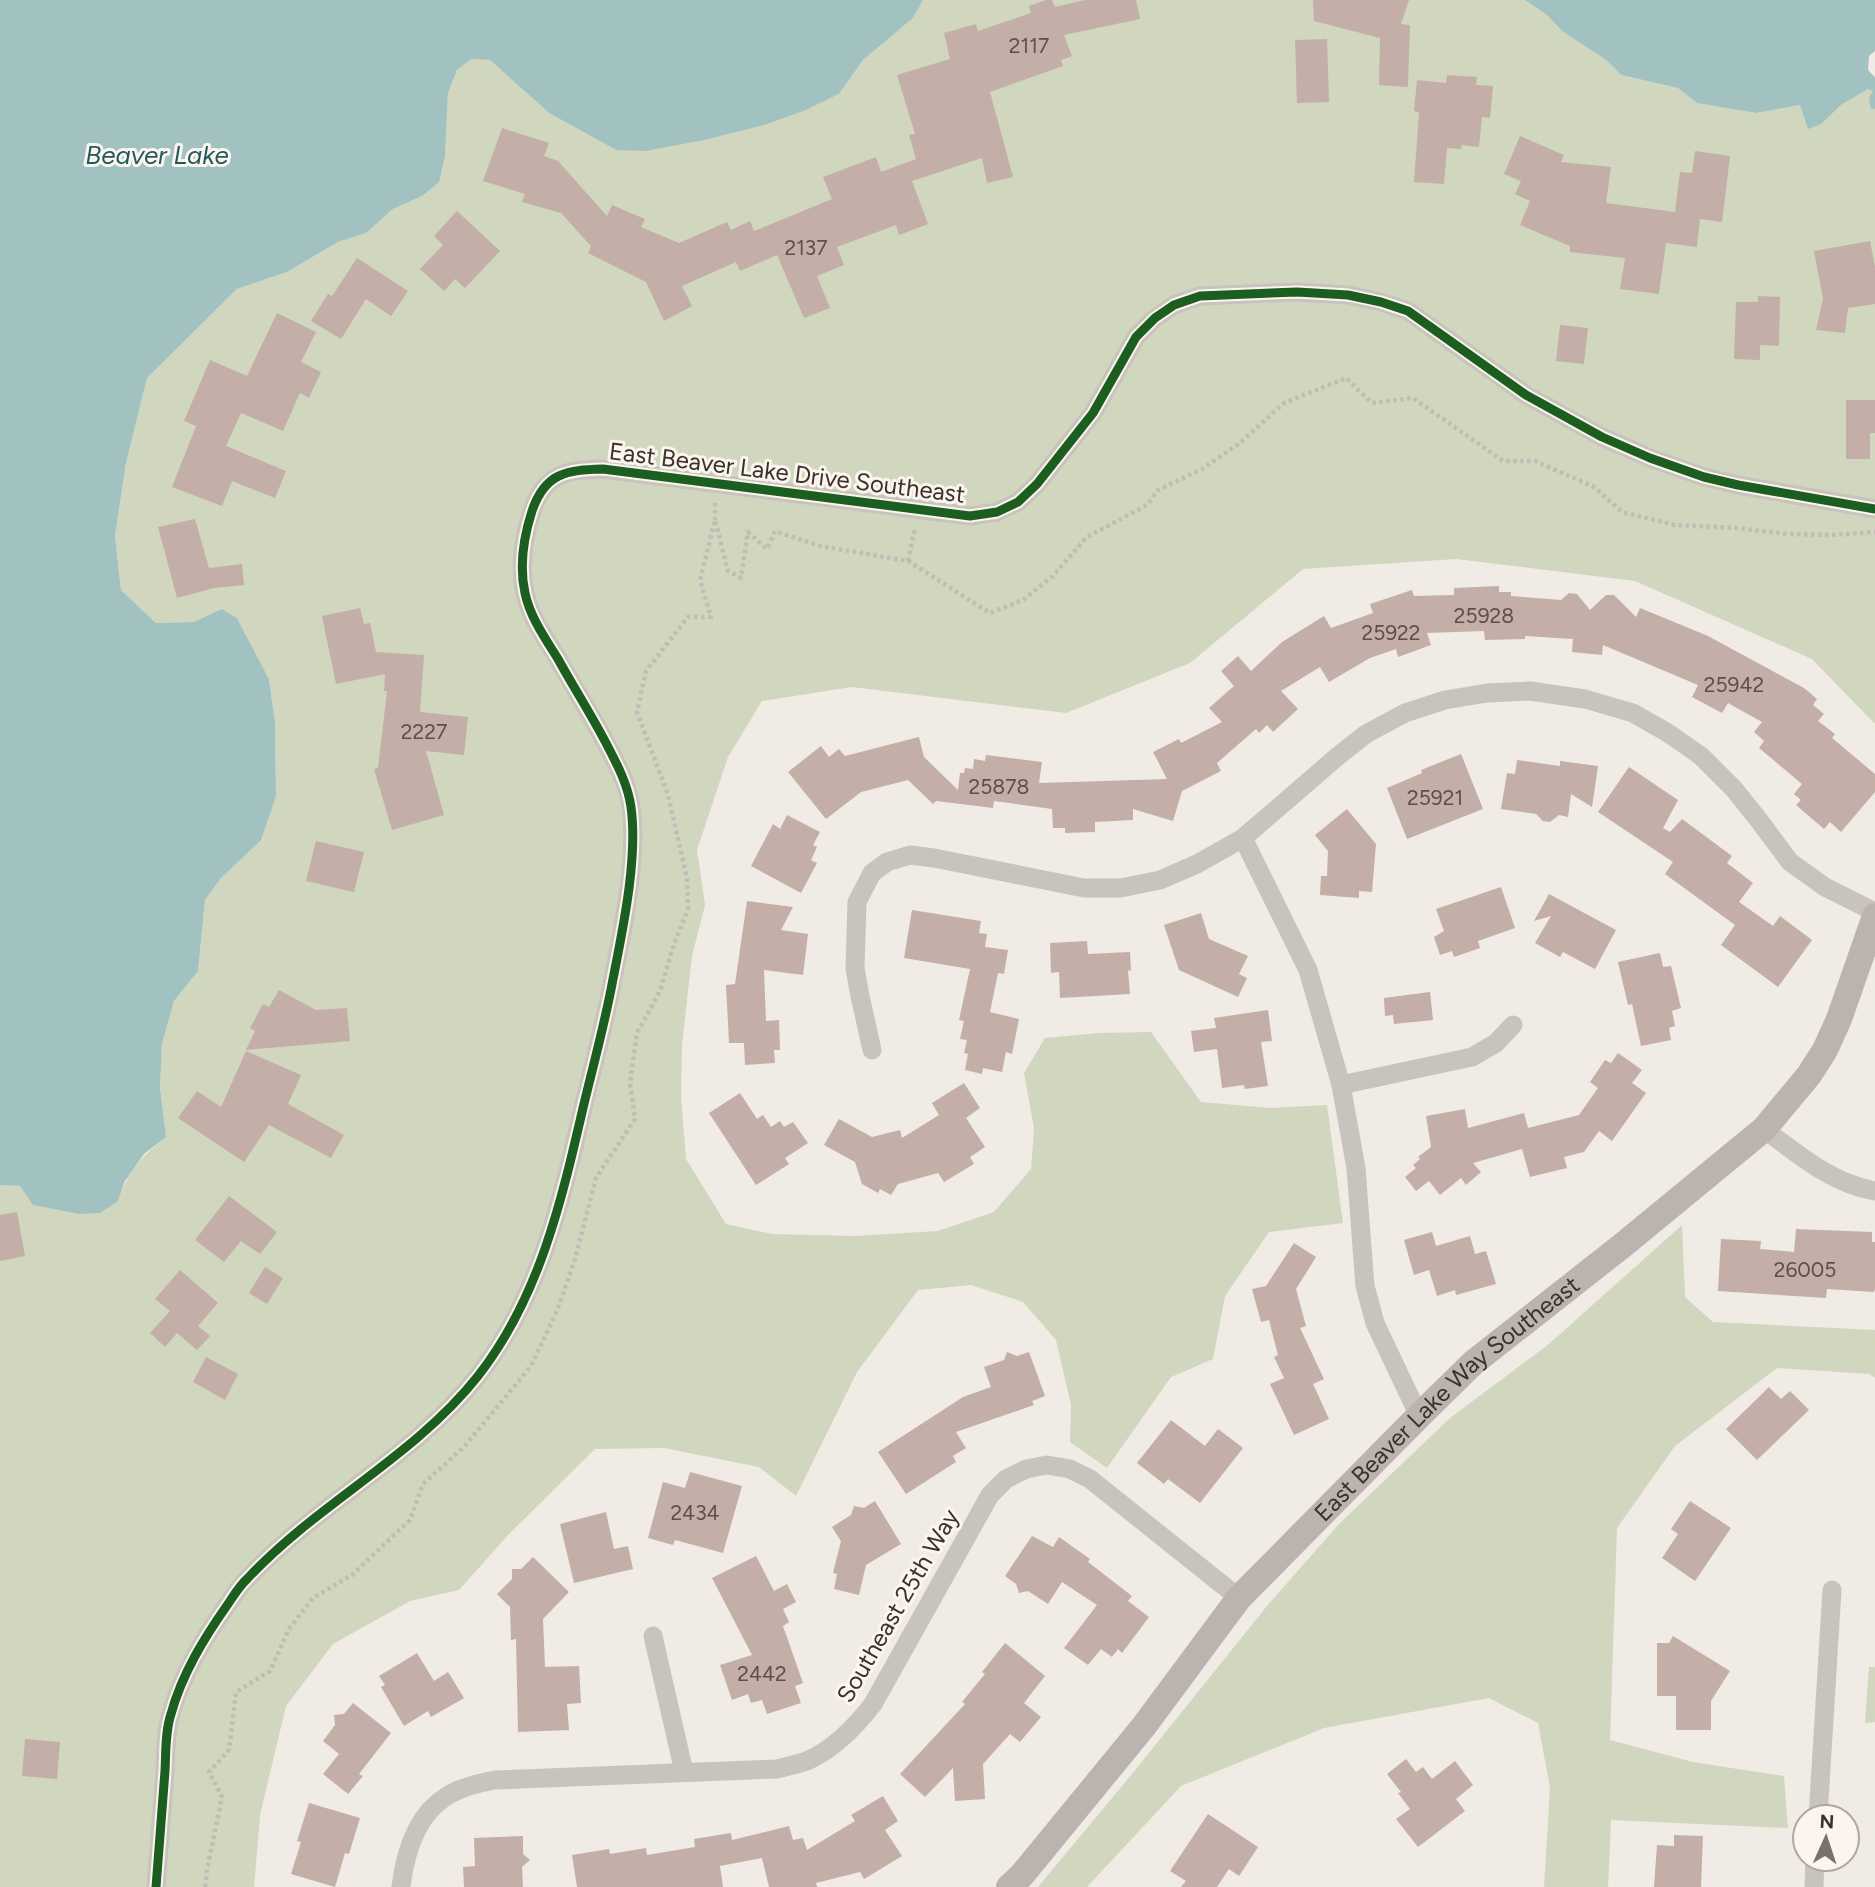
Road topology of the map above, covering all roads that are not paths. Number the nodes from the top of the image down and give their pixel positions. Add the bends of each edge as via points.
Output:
1 (1875, 509) edge
2 (1243, 838) junction
3 (1875, 914) edge
4 (1513, 1025) dead end
5 (873, 1051) dead end
6 (1341, 1085) junction
7 (1763, 1129) junction
8 (1875, 1191) edge
9 (1419, 1416) junction
10 (1832, 1590) dead end
11 (1239, 1598) junction
12 (653, 1636) dead end
13 (684, 1772) junction
14 (1819, 1803) edge
15 (156, 1887) edge
16 (401, 1887) edge
17 (1009, 1887) edge

1 - 15 street, East Beaver Lake Drive Southeast via 1738,485 1650,458 1602,438 1526,395 1408,311 1348,295 1297,292 1200,296 1155,318 1136,337 1093,413 1037,484 1018,502 997,512 970,516 603,469 577,470 547,483 529,523 522,557 524,590 532,617 619,767 631,805 632,842 612,986 562,1201 527,1295 478,1376 408,1446 246,1579 198,1651 169,1718
2 - 3 street via 1338,755 1405,713 1446,701 1530,691 1585,699 1633,713 1668,733 1701,756 1734,789 1790,862
2 - 5 street via 1160,880 1121,888 1084,888 910,855 887,862 872,873 857,902 855,968
2 - 6 street via 1308,970
3 - 7 street, East Beaver Lake Way Southeast via 1825,1050
4 - 6 street via 1496,1043 1472,1057
6 - 9 street via 1356,1168 1365,1286 1375,1324
7 - 8 street via 1829,1176
7 - 9 street, East Beaver Lake Way Southeast via 1473,1363
9 - 11 street, East Beaver Lake Way Southeast
10 - 14 street
11 - 13 street, Southeast 25th Way via 1090,1479 1047,1465 1026,1469 990,1494 873,1704 855,1726 809,1760 777,1769
11 - 17 street, East Beaver Lake Way Southeast via 1144,1726
12 - 13 street
13 - 16 street, Southeast 25th Way via 495,1780 471,1785 447,1796 427,1814 411,1841

